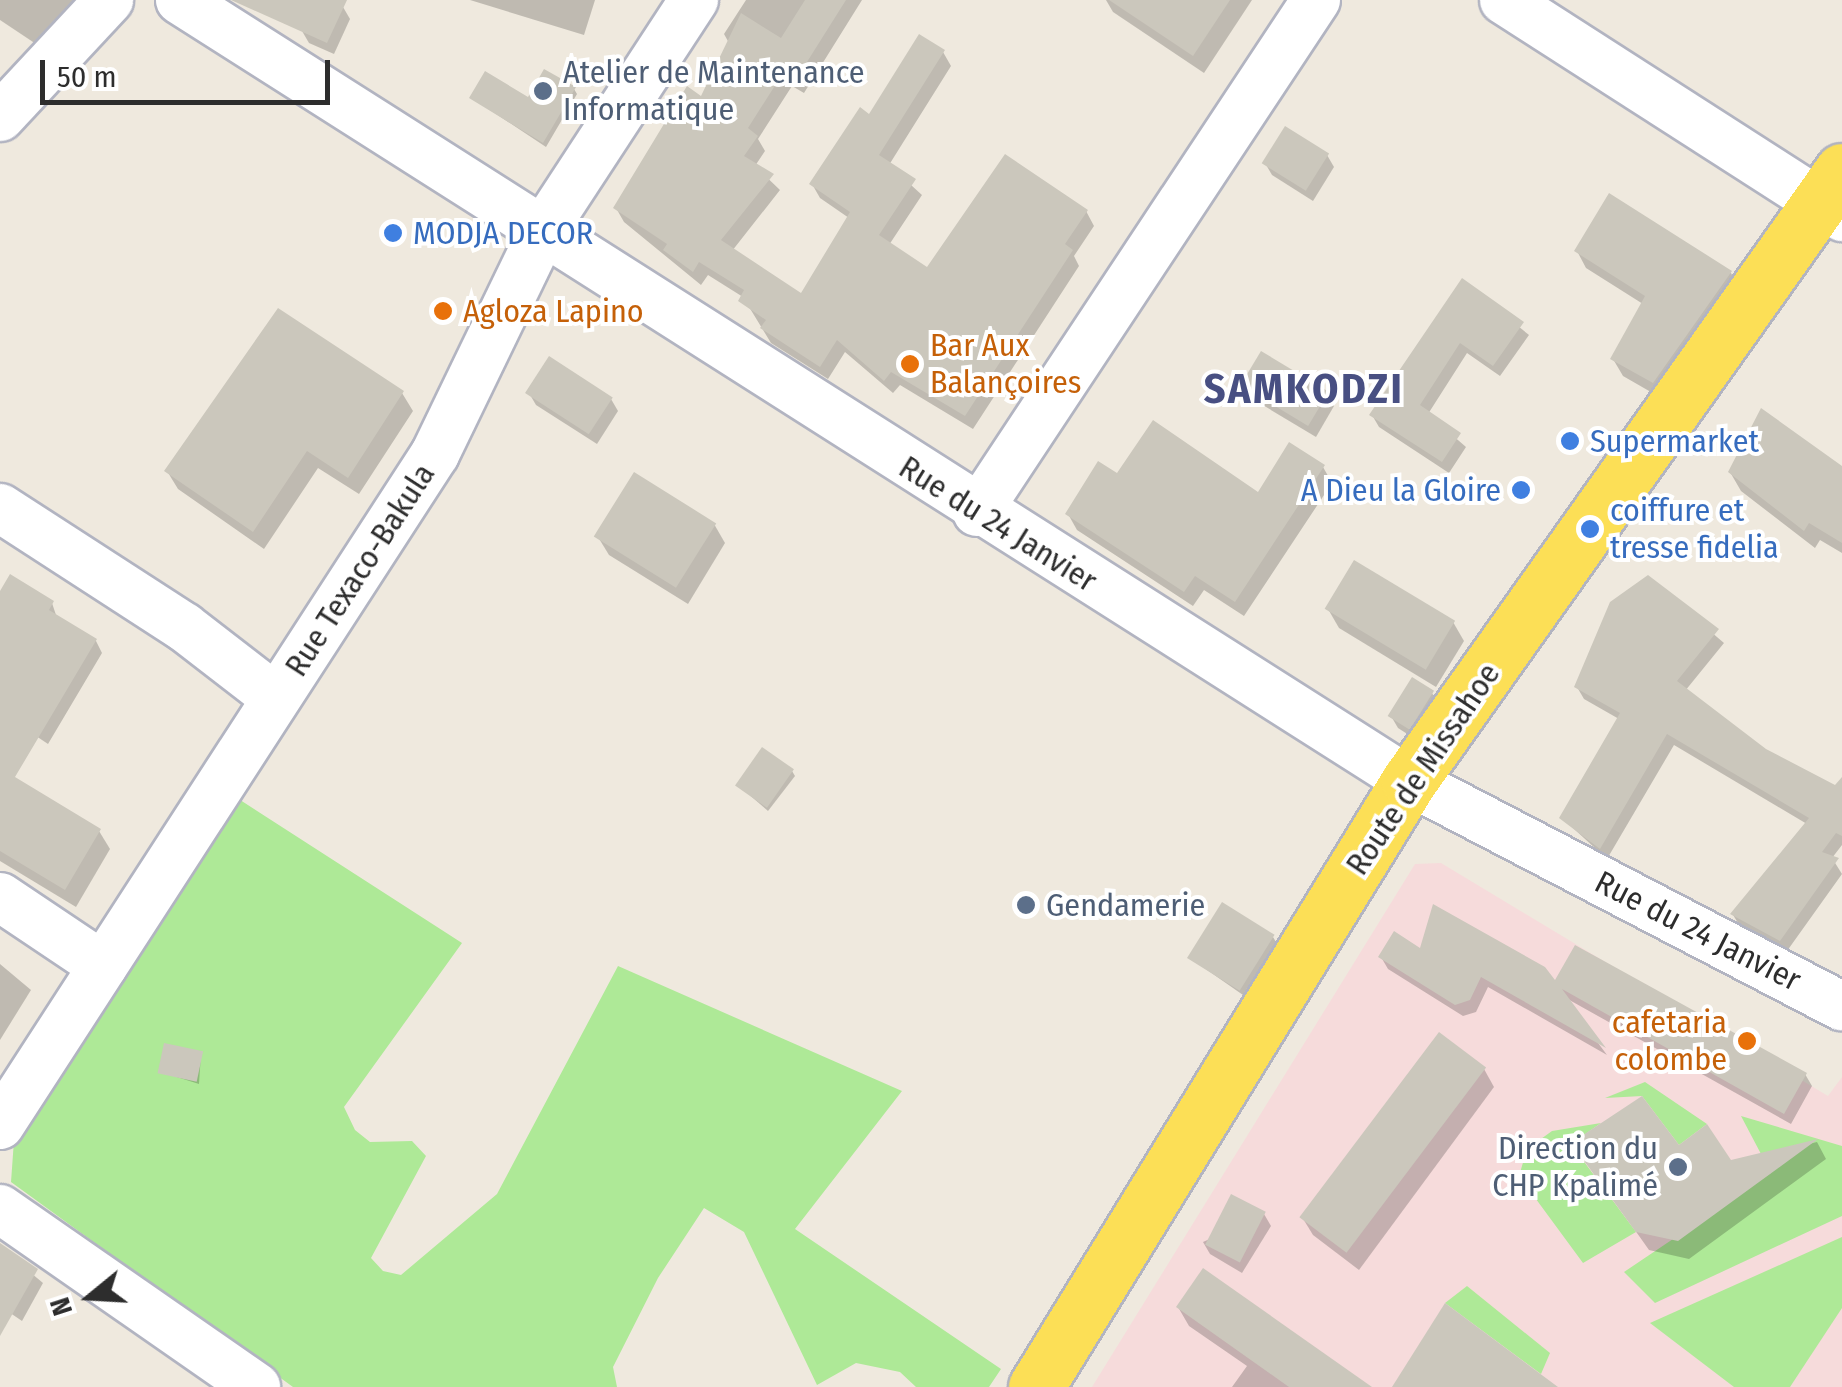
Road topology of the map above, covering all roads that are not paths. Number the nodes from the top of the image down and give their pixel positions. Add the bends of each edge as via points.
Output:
1 (109, 0) edge
2 (180, 0) edge
3 (694, 0) edge
4 (1316, 0) edge
5 (1504, 0) edge
6 (0, 117) edge
7 (1834, 198) edge
8 (544, 228) junction
9 (0, 508) edge
10 (977, 512) junction
11 (276, 698) junction
12 (1410, 781) junction
13 (0, 897) edge
14 (103, 966) junction
15 (1842, 1006) edge
16 (0, 1126) edge
17 (0, 1209) edge
18 (256, 1387) edge
19 (1036, 1387) edge

1 - 6 street
2 - 8 street, Rue du 24 Janvier
3 - 8 street, Rue Texaco-Bakula
4 - 10 street
5 - 7 street
7 - 12 main road, Route de Missahoe
8 - 10 street, Rue du 24 Janvier
8 - 11 street, Rue Texaco-Bakula via 436,454
9 - 11 street via 184,628
10 - 12 street, Rue du 24 Janvier
11 - 14 street, Rue Texaco-Bakula
12 - 15 street, Rue du 24 Janvier
12 - 19 main road, Route de Missahoe
13 - 14 street
14 - 16 street, Rue Texaco-Bakula
17 - 18 street

